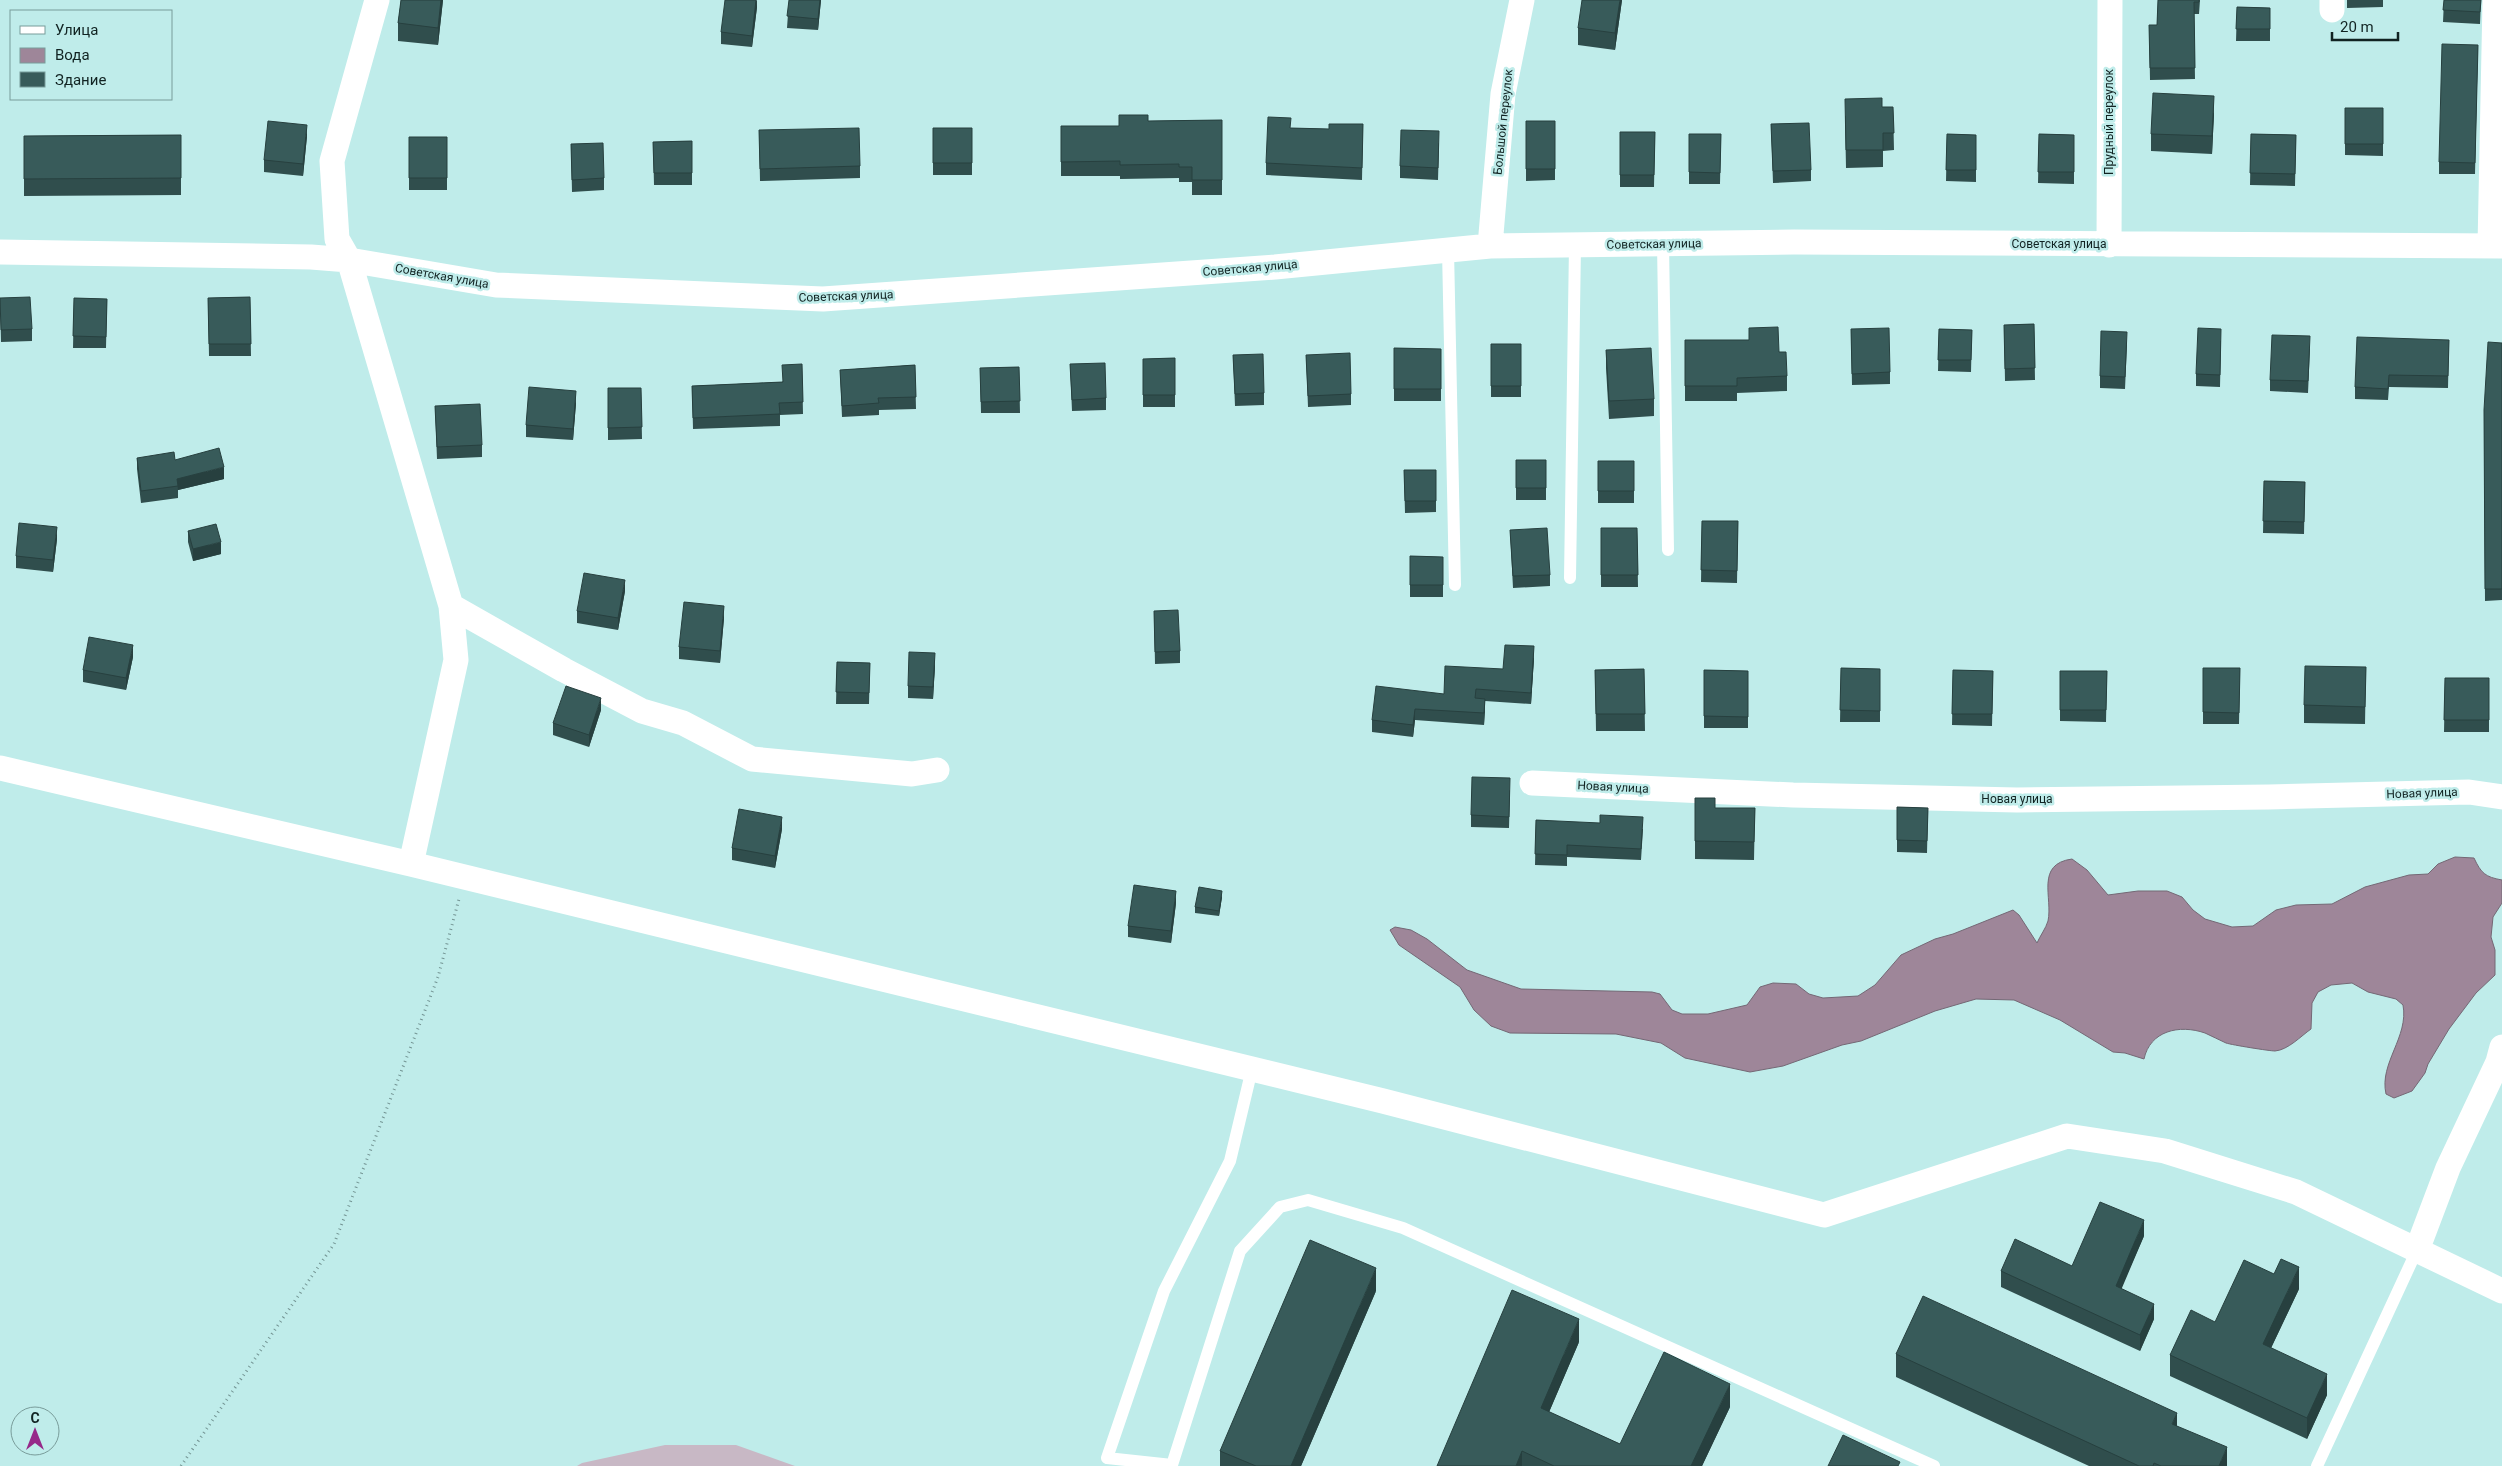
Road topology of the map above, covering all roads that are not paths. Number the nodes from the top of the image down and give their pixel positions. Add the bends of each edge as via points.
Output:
1 (377, 0) edge
2 (1522, 0) edge
3 (2110, 0) edge
4 (2496, 0) edge
5 (1663, 244) junction
6 (1575, 245) junction
7 (2109, 245) junction
8 (1490, 246) junction
9 (2496, 246) edge
10 (1448, 250) junction
11 (0, 252) edge
12 (349, 260) junction
13 (1668, 550) dead end
14 (1570, 578) dead end
15 (1455, 586) dead end
16 (451, 606) junction
17 (0, 768) edge
18 (937, 770) dead end
19 (1532, 783) dead end
20 (2502, 797) edge
21 (411, 864) junction
22 (2502, 1047) edge
23 (1252, 1069) junction
24 (2417, 1250) junction
25 (2502, 1291) edge
26 (1105, 1462) edge
27 (1934, 1466) edge
28 (2317, 1466) edge

1 - 12 street via 332,161 338,239
2 - 8 street, Большой переулок via 1503,94
3 - 7 street, Прудный переулок
4 - 9 street
5 - 6 street, Советская улица
5 - 7 street, Советская улица
5 - 13 lane
6 - 8 street, Советская улица
6 - 14 lane
7 - 9 street, Советская улица
8 - 10 street, Советская улица
10 - 12 street, Советская улица via 1275,267 823,299 496,285
10 - 15 lane
11 - 12 street, Советская улица
12 - 16 street
16 - 18 street via 642,711 683,723 752,759 912,774
16 - 21 street via 456,660
17 - 21 street
19 - 20 street, Новая улица via 1793,795 2017,800 2469,792
21 - 23 street
22 - 24 street via 2448,1168
23 - 24 street via 1824,1215 2067,1136 2165,1151 2296,1192
23 - 26 lane via 1230,1160 1164,1291
24 - 25 street
24 - 28 lane
26 - 27 lane via 1172,1465 1240,1251 1280,1207 1308,1200 1403,1228

